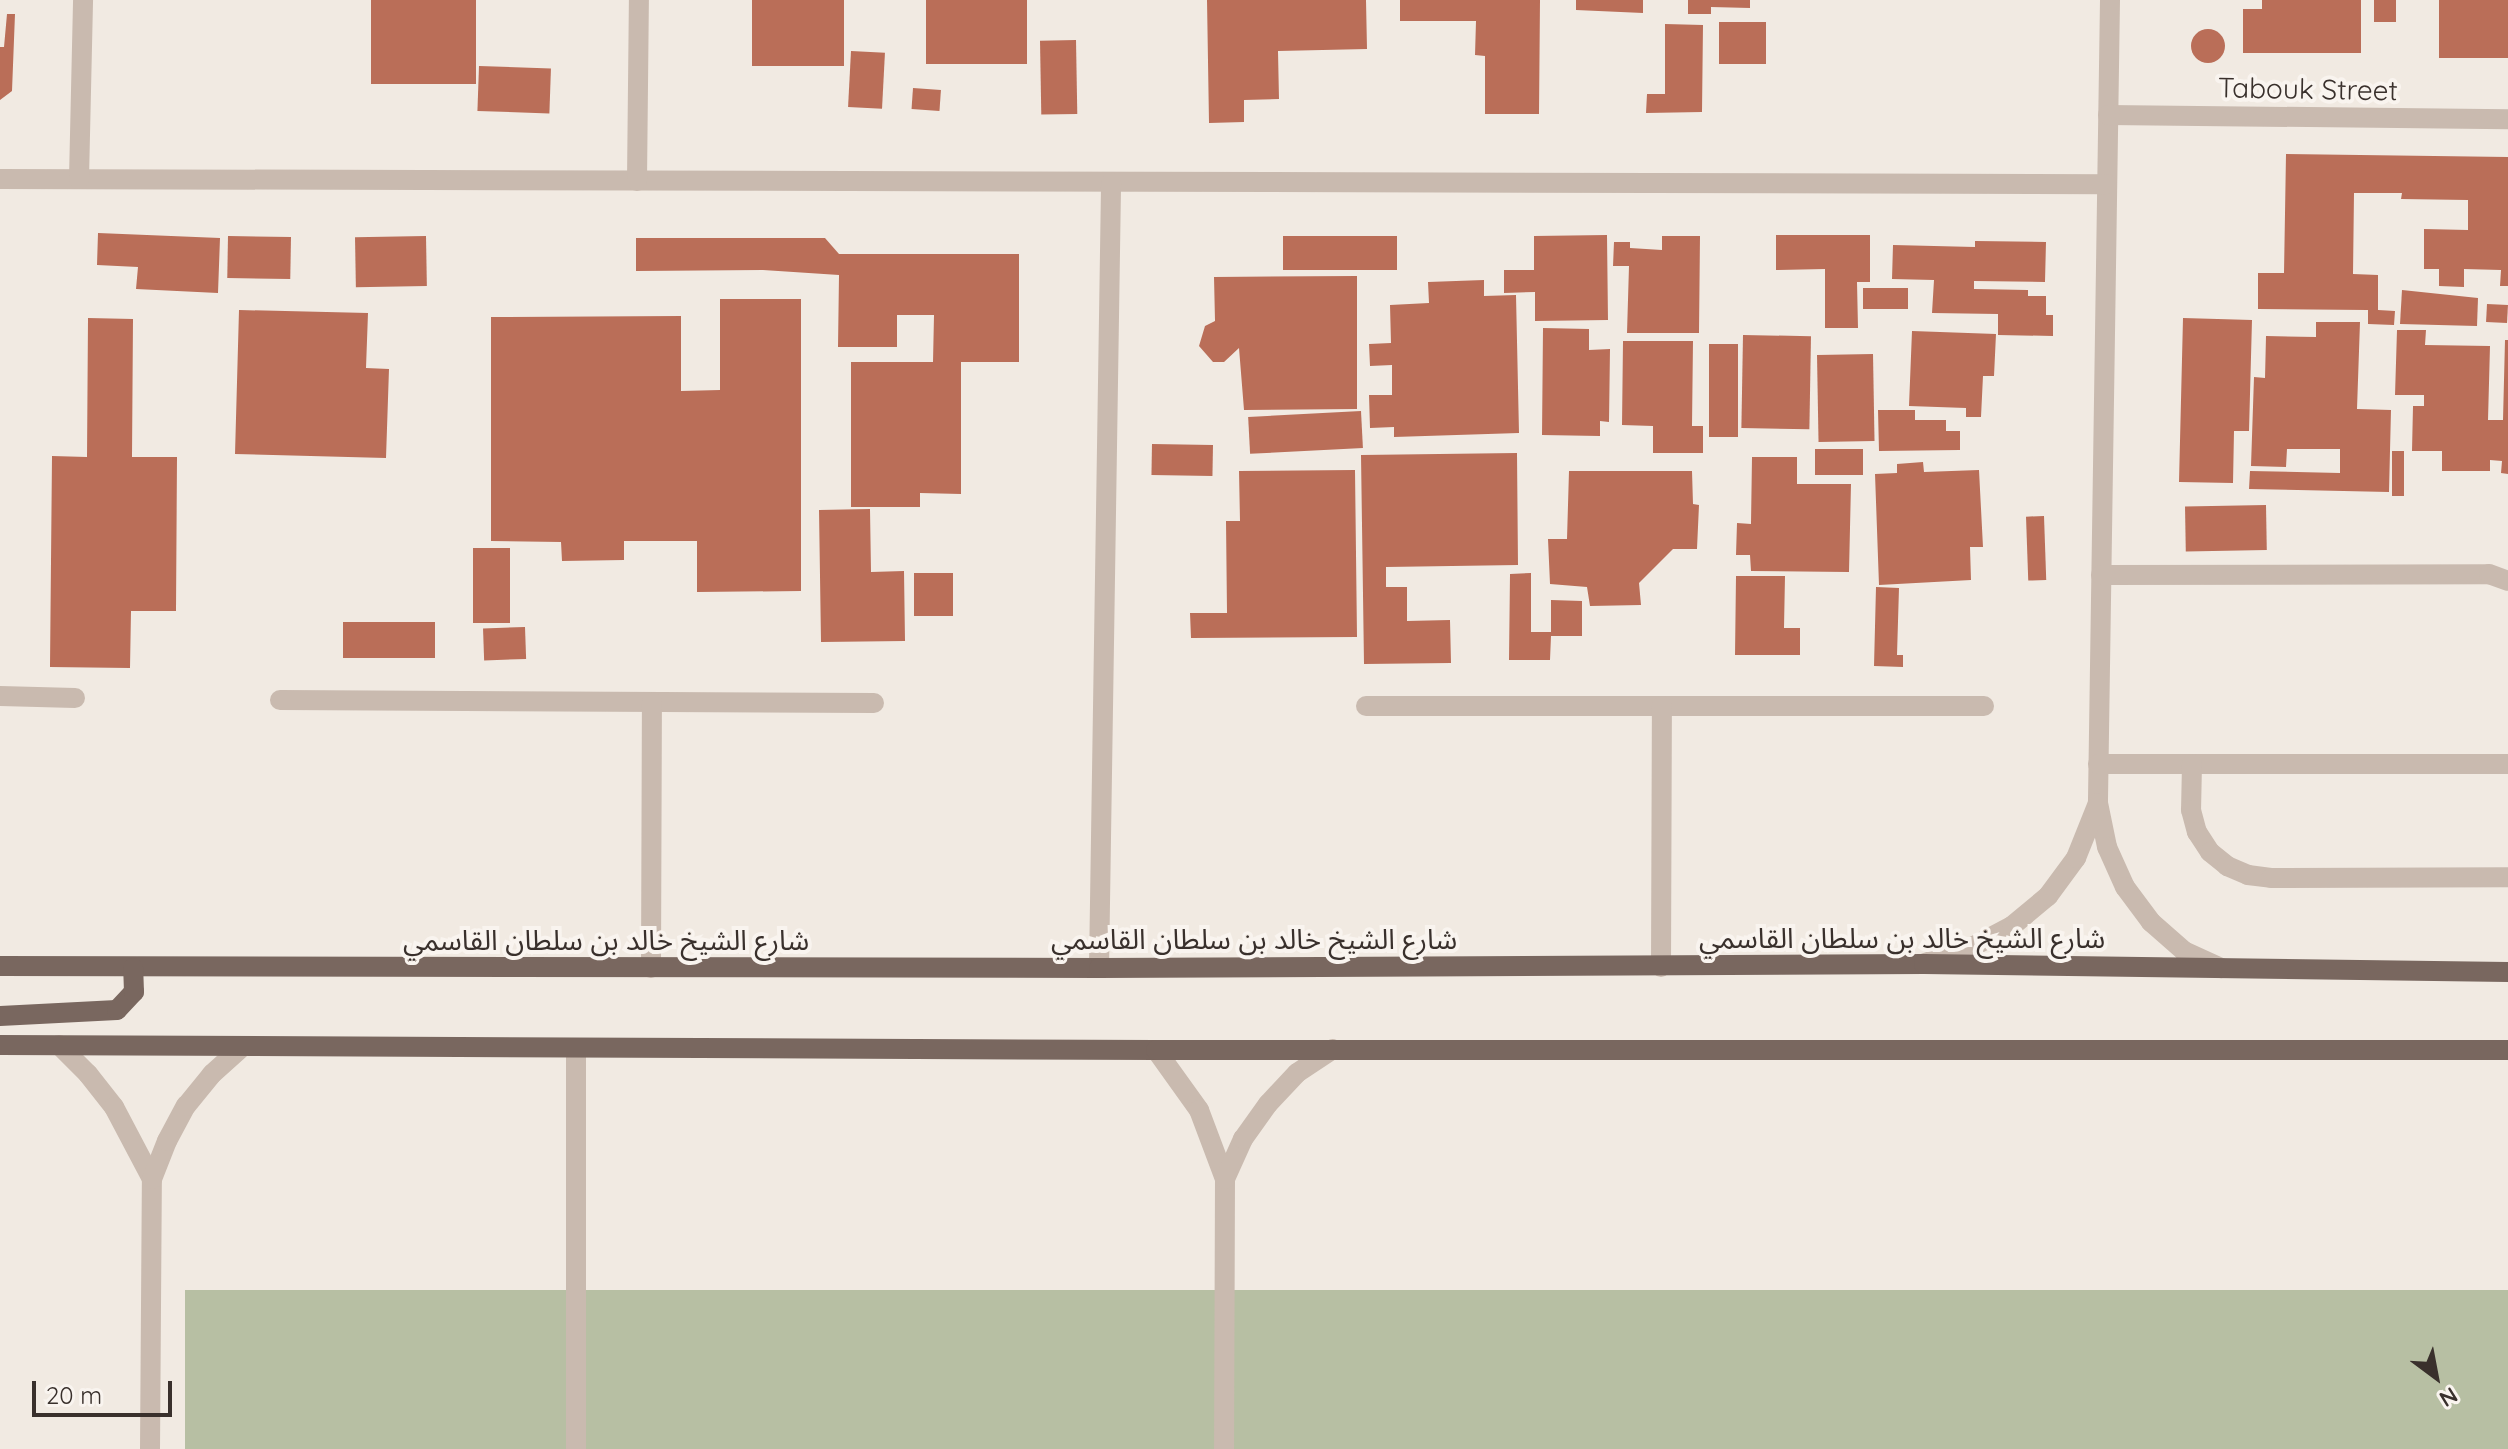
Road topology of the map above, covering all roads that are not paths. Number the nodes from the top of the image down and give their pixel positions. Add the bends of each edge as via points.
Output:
1 (83, 0) edge
2 (639, 0) edge
3 (2110, 0) edge
4 (2108, 115) junction
5 (2508, 119) edge
6 (0, 179) edge
7 (79, 179) junction
8 (637, 181) junction
9 (1111, 183) junction
10 (2107, 184) junction
11 (2101, 575) junction
12 (2508, 581) edge
13 (0, 696) edge
14 (75, 698) dead end
15 (280, 700) dead end
16 (652, 702) junction
17 (874, 703) dead end
18 (1366, 706) dead end
19 (1662, 706) junction
20 (1984, 706) dead end
21 (2098, 764) junction
22 (2192, 764) junction
23 (2508, 764) edge
24 (2098, 803) junction
25 (2508, 877) edge
26 (1924, 964) junction
27 (0, 966) edge
28 (1661, 967) junction
29 (133, 968) junction
30 (651, 968) junction
31 (1099, 968) junction
32 (2222, 969) junction
33 (2508, 972) edge
34 (0, 1016) edge
35 (0, 1045) edge
36 (59, 1045) junction
37 (242, 1047) junction
38 (576, 1048) junction
39 (1333, 1049) junction
40 (1156, 1050) junction
41 (2508, 1050) edge
42 (152, 1179) junction
43 (1225, 1179) junction
44 (150, 1449) edge
45 (576, 1449) edge
46 (1224, 1449) edge

1 - 7 street
2 - 8 street
3 - 4 street
4 - 5 street, Tabouk Street
4 - 10 street
6 - 7 street
7 - 8 street
8 - 9 street
9 - 10 street
9 - 31 street
10 - 11 street
11 - 12 street via 2489,574
11 - 21 street
13 - 14 street
15 - 16 street
16 - 17 street
16 - 30 street
18 - 19 street
19 - 20 street
19 - 28 street
21 - 22 street
21 - 24 street
22 - 23 street
22 - 25 street via 2191,810 2197,832 2210,852 2248,875
24 - 26 street via 2076,858 2048,896 2012,926
24 - 32 street via 2107,847 2151,922 2184,951
26 - 28 main road, شارع الشيخ خالد بن سلطان القاسمي
26 - 32 main road, شارع الشيخ خالد بن سلطان القاسمي
27 - 29 main road, شارع الشيخ خالد بن سلطان القاسمي
28 - 31 main road, شارع الشيخ خالد بن سلطان القاسمي
29 - 30 main road, شارع الشيخ خالد بن سلطان القاسمي
29 - 34 main road via 134,992 117,1010
30 - 31 main road, شارع الشيخ خالد بن سلطان القاسمي
32 - 33 main road, شارع الشيخ خالد بن سلطان القاسمي
35 - 36 main road
36 - 37 main road
36 - 42 street via 114,1107
37 - 38 main road
37 - 42 street via 186,1106
38 - 40 main road
38 - 45 street
39 - 40 main road
39 - 41 main road
39 - 43 street via 1297,1073 1268,1104 1243,1139
40 - 43 street via 1199,1110
42 - 44 street
43 - 46 street

